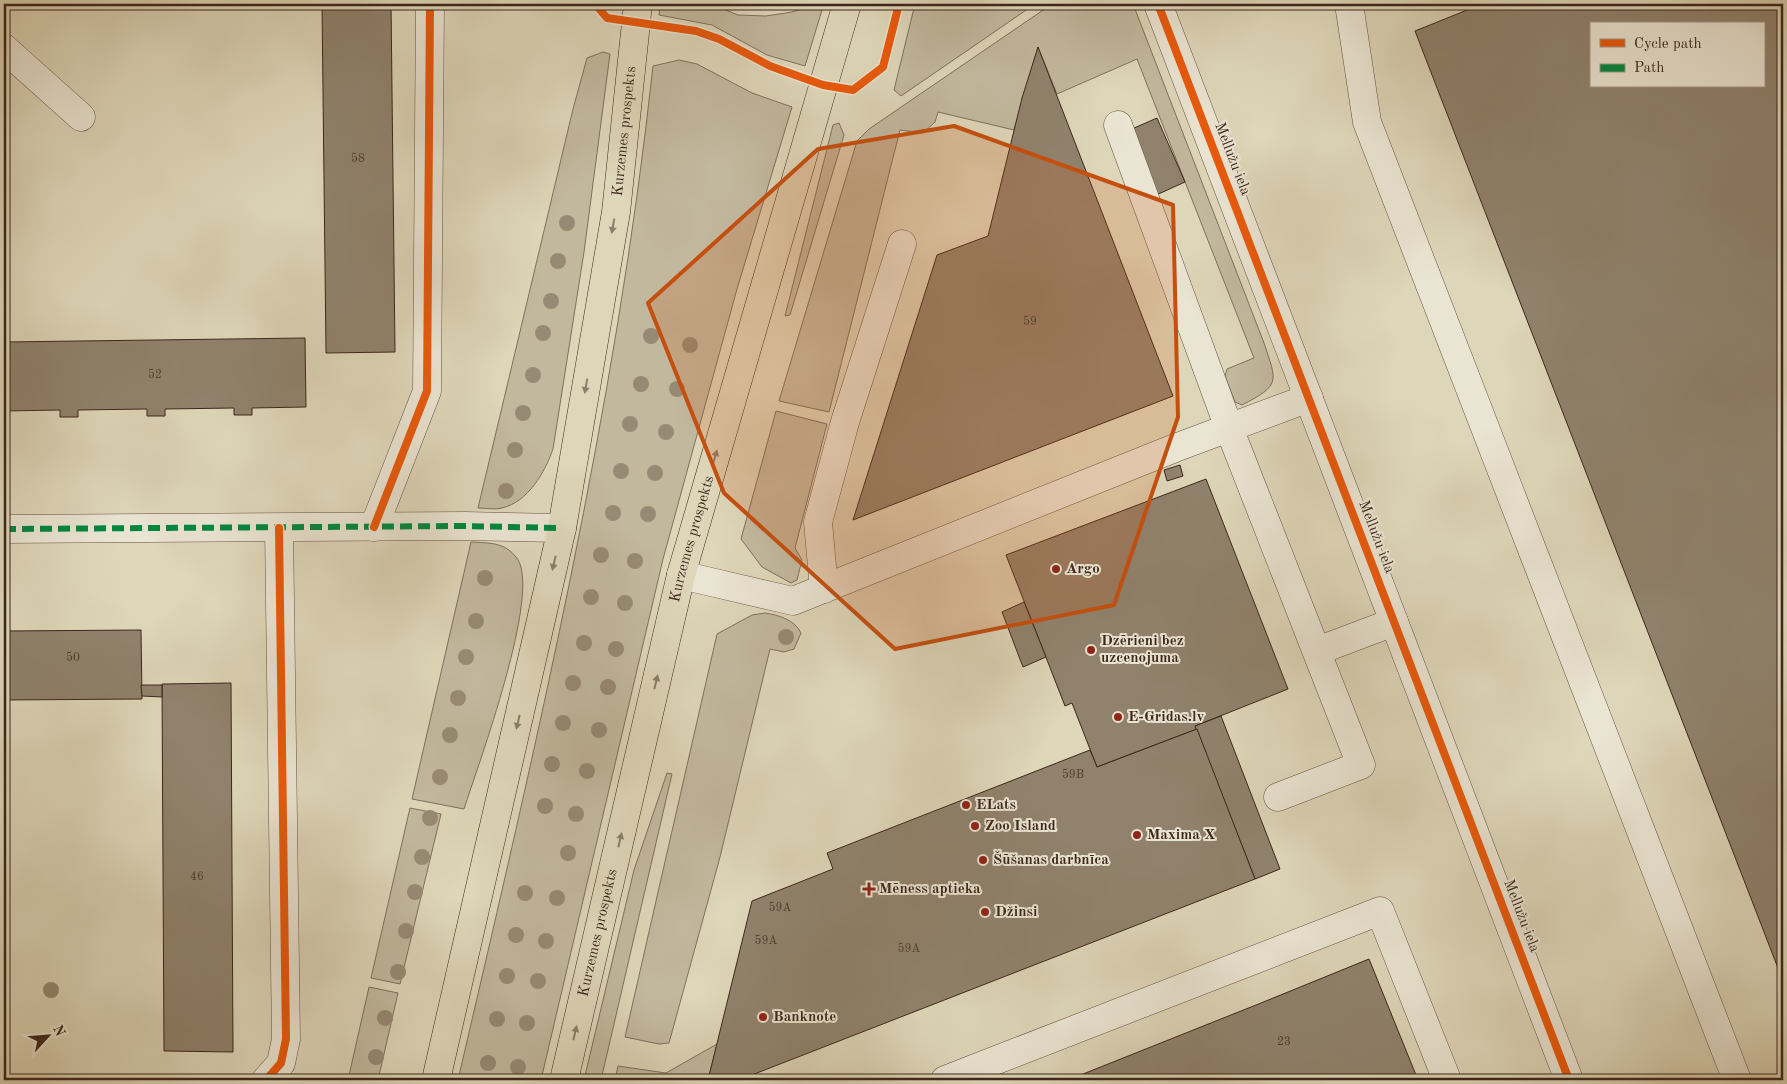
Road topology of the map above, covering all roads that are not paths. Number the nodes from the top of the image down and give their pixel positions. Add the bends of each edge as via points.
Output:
1 (430, 4) edge
2 (638, 4) edge
3 (847, 4) edge
4 (1158, 4) edge
5 (1349, 4) edge
6 (4, 48) edge
7 (81, 117) dead end
8 (1118, 126) dead end
9 (902, 244) dead end
10 (1309, 398) junction
11 (1229, 428) junction
12 (374, 527) junction
13 (279, 528) junction
14 (562, 528) junction
15 (4, 529) edge
16 (681, 575) junction
17 (824, 589) junction
18 (1394, 622) junction
19 (1317, 651) junction
20 (1278, 797) dead end
21 (1562, 1078) edge
22 (266, 1080) edge
23 (436, 1080) edge
24 (564, 1080) edge
25 (945, 1080) edge
26 (1447, 1080) edge
27 (1737, 1080) edge

1 - 12 street via 427,391
2 -> 14 main road, Kurzemes prospekts via 616,212
16 -> 3 main road, Kurzemes prospekts
4 - 10 street, Mellužu iela
5 - 27 street via 1367,122
6 - 7 street
8 - 11 street
9 - 17 street via 845,422 818,522
10 - 11 street
10 - 18 street, Mellužu iela
11 - 17 street
11 - 19 street
12 - 13 street
12 - 14 street
13 - 15 street
13 - 22 street via 286,1040 282,1064
14 -> 23 main road, Kurzemes prospekts
16 - 17 street via 793,601
24 -> 16 main road, Kurzemes prospekts
18 - 19 street
18 - 21 street, Mellužu iela
19 - 20 street via 1361,765
25 - 26 street via 1380,911

